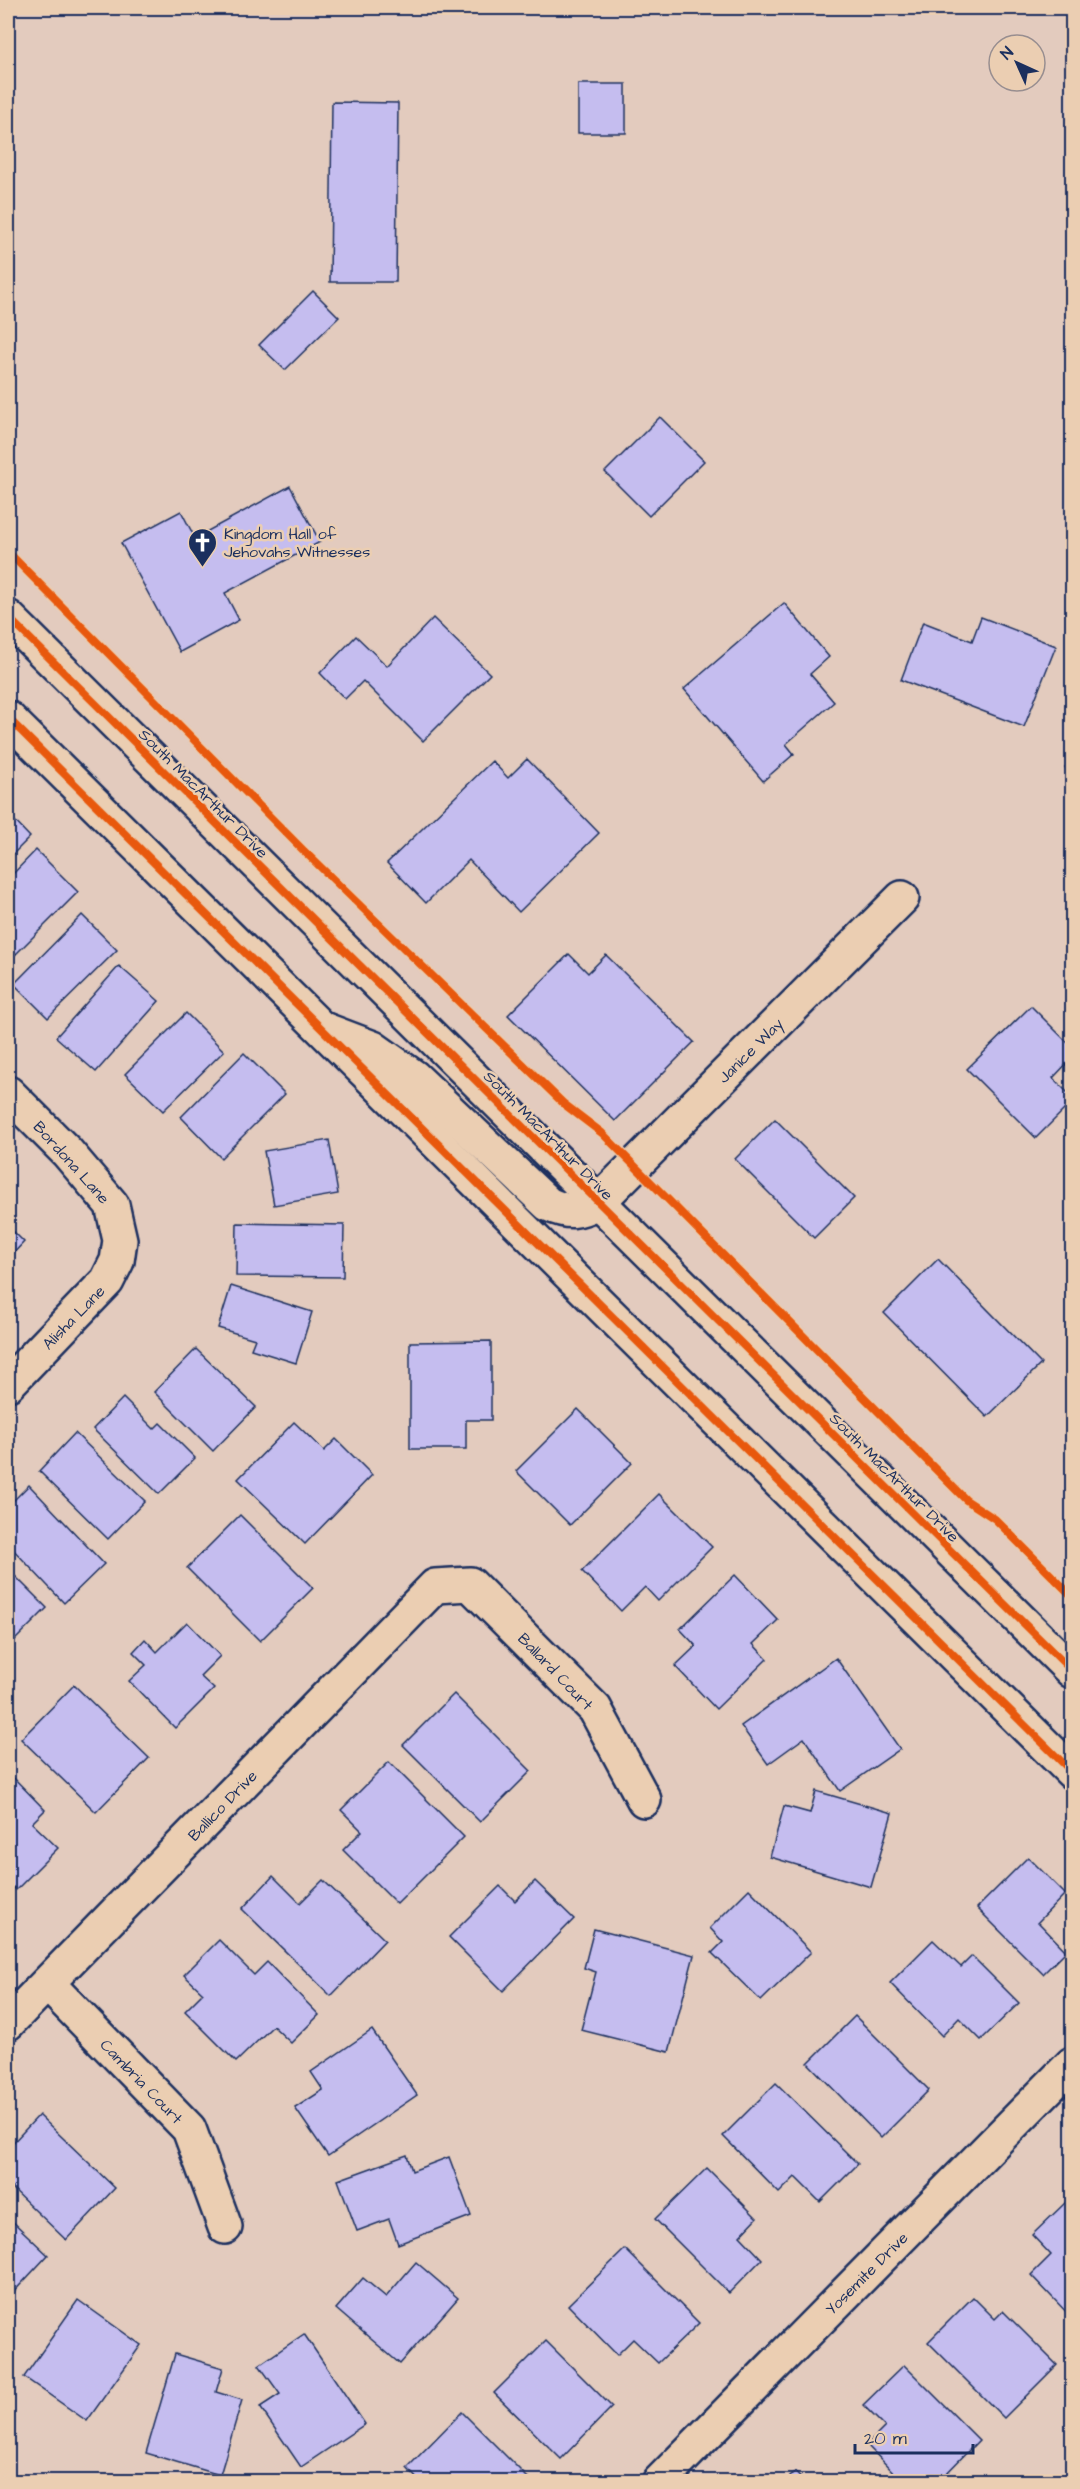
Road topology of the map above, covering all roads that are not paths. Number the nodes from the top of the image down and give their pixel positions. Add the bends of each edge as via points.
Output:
1 (8, 617) edge
2 (8, 718) edge
3 (902, 898) dead end
4 (322, 1029) junction
5 (8, 1093) edge
6 (598, 1202) junction
7 (120, 1240) joint
8 (8, 1384) edge
9 (435, 1586) joint
10 (1072, 1671) edge
11 (1072, 1772) edge
12 (644, 1800) dead end
13 (48, 1984) junction
14 (8, 2023) edge
15 (1072, 2064) edge
16 (225, 2227) dead end
17 (659, 2481) edge

1 - 6 main road, South MacArthur Drive
2 - 4 main road
3 - 6 main road, Janice Way
4 - 6 main road via 373,1048 414,1077 548,1204 563,1211 581,1210
4 - 11 main road
5 - 7 main road, Bordona Lane via 67,1152 112,1205
6 - 10 main road, South MacArthur Drive
7 - 8 main road, Alisha Lane via 117,1261 107,1281
9 - 12 main road, Ballard Court via 470,1584 595,1709
9 - 13 main road, Ballico Drive
13 - 14 main road, Ballico Drive
13 - 16 main road, Cambria Court via 189,2129
15 - 17 main road, Yosemite Drive

